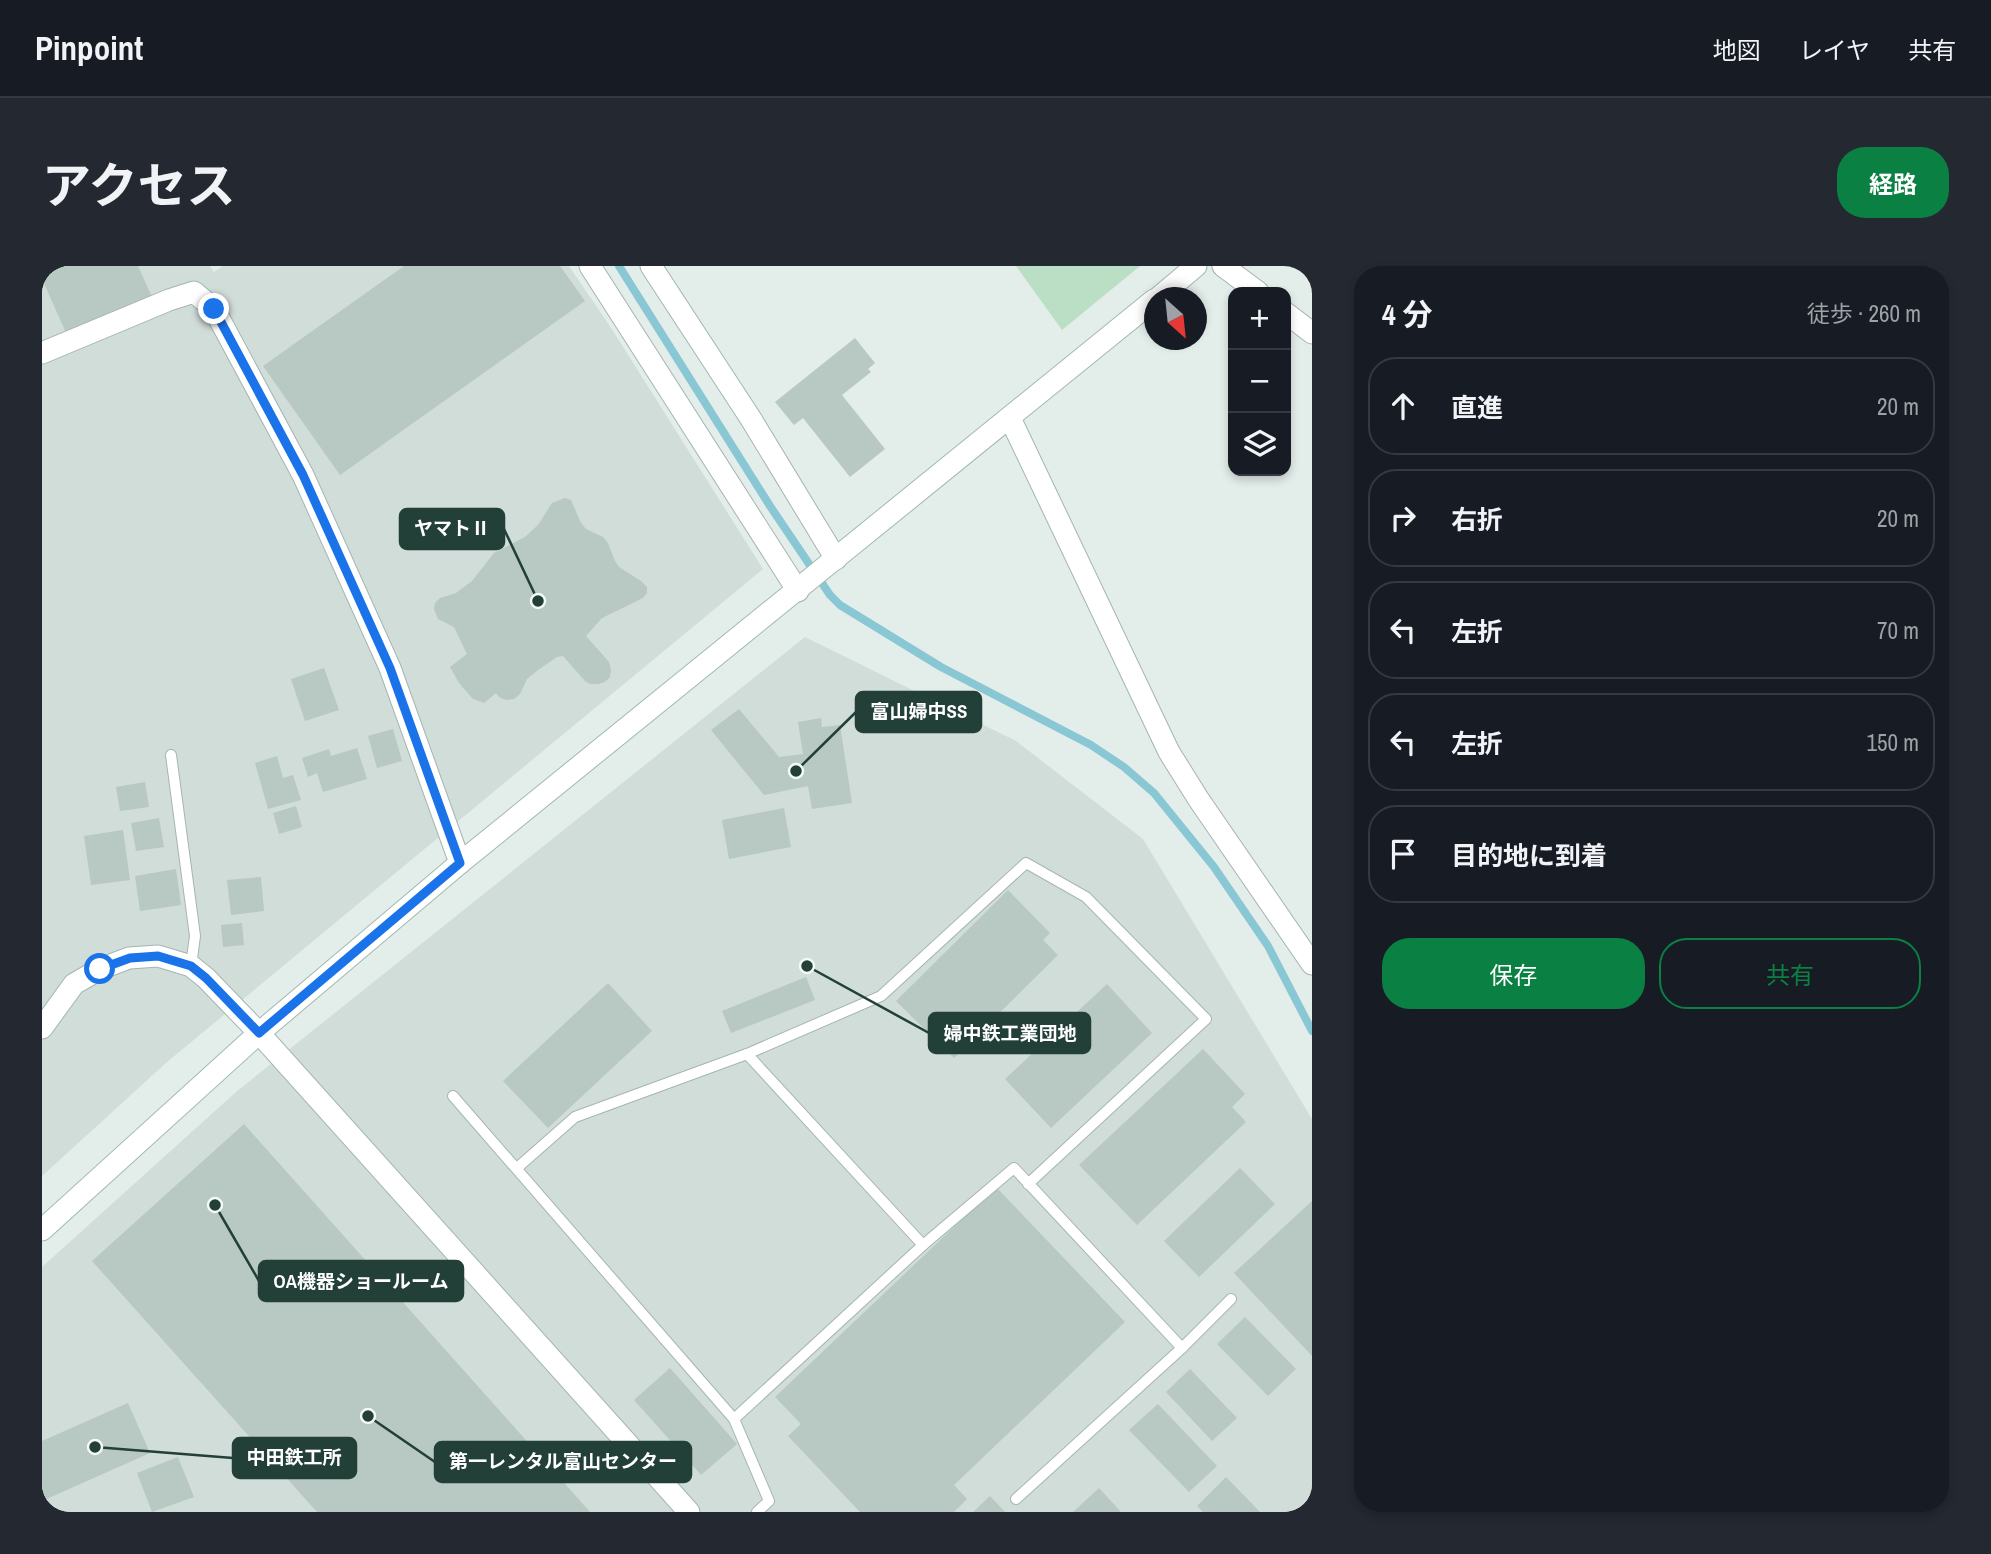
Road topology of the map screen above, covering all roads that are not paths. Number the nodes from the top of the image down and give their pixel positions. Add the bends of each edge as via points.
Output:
1 (590, 266) edge
2 (651, 266) edge
3 (1196, 266) edge
4 (1223, 266) edge
5 (1171, 287) edge
6 (1251, 287) edge
7 (1144, 309) edge
8 (1291, 317) edge
9 (1312, 333) edge
10 (42, 353) edge
11 (1010, 418) junction
12 (836, 559) junction
13 (798, 591) junction
14 (171, 755) dead end
15 (460, 863) junction
16 (1312, 964) edge
17 (191, 966) junction
18 (42, 1028) edge
19 (259, 1033) junction
20 (747, 1054) junction
21 (453, 1096) dead end
22 (517, 1168) junction
23 (1028, 1184) junction
24 (42, 1230) edge
25 (922, 1245) junction
26 (1231, 1300) dead end
27 (1182, 1348) junction
28 (734, 1419) junction
29 (1016, 1499) dead end
30 (690, 1512) edge
31 (757, 1512) edge

1 - 13 street
2 - 12 street
3 - 5 street
4 - 6 street
7 - 11 street
8 - 9 street
10 - 15 street via 194,292 214,309 303,475 390,668
11 - 12 street
11 - 16 street via 1169,752
12 - 13 street
13 - 15 street
14 - 17 lane via 195,936
15 - 19 street
17 - 18 street via 158,956 130,958 100,969 74,984
17 - 19 street
19 - 24 street
19 - 30 street
20 - 22 lane via 575,1117
20 - 23 lane via 881,996 1026,863 1086,897 1206,1019
20 - 25 lane
21 - 22 lane
22 - 28 lane
23 - 25 lane via 1014,1168
23 - 27 lane
25 - 28 lane
26 - 27 lane
27 - 29 lane
28 - 31 lane via 769,1501

